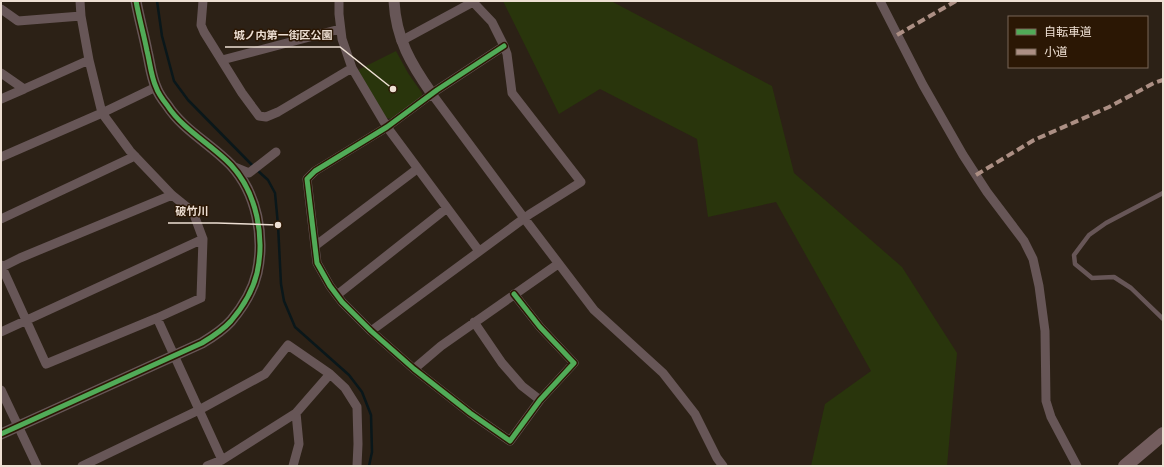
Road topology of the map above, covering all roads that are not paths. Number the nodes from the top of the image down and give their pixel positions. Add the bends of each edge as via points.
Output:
1 (80, 1) edge
2 (136, 1) edge
3 (203, 1) edge
4 (339, 1) edge
5 (394, 1) edge
6 (880, 1) edge
7 (473, 2) edge
8 (1, 9) edge
9 (81, 16) junction
10 (340, 29) junction
11 (401, 41) junction
12 (504, 46) junction
13 (89, 60) junction
14 (222, 60) junction
15 (352, 68) junction
16 (1, 73) edge
17 (156, 87) junction
18 (24, 89) junction
19 (432, 94) junction
20 (1, 100) edge
21 (102, 113) junction
22 (387, 127) junction
23 (276, 152) dead end
24 (135, 156) junction
25 (1, 157) edge
26 (231, 166) junction
27 (417, 169) junction
28 (1163, 193) edge
29 (172, 195) junction
30 (447, 208) junction
31 (524, 218) junction
32 (1, 219) edge
33 (203, 239) junction
34 (315, 246) junction
35 (479, 251) junction
36 (558, 264) junction
37 (2, 266) edge
38 (337, 294) junction
39 (514, 294) junction
40 (157, 318) junction
41 (1163, 319) edge
42 (27, 320) junction
43 (474, 322) junction
44 (371, 331) junction
45 (1, 332) edge
46 (174, 355) junction
47 (414, 369) junction
48 (330, 374) junction
49 (1, 390) edge
50 (540, 400) junction
51 (199, 410) junction
52 (296, 413) junction
53 (17, 426) junction
54 (1, 434) edge
55 (1163, 434) edge
56 (222, 460) junction
57 (36, 466) edge
58 (82, 466) edge
59 (207, 466) edge
60 (293, 466) edge
61 (357, 466) edge
62 (723, 466) edge
63 (1077, 466) edge
64 (1125, 466) edge

1 - 9 street
2 - 17 street
3 - 14 street via 201,25
4 - 10 street
5 - 11 street
6 - 63 street via 923,85 963,155 1024,241 1033,259 1045,331 1046,401 1050,417
7 - 11 street
7 - 12 street via 492,22
8 - 9 street via 18,20
9 - 13 street
10 - 14 street
10 - 15 street
11 - 19 street via 414,69
12 - 19 street
12 - 31 street via 512,93 581,182
13 - 18 street
13 - 21 street
14 - 15 street via 259,116 266,117
15 - 22 street
16 - 18 street
17 - 21 street
17 - 26 street via 167,106 178,118
18 - 20 street
19 - 22 street
19 - 31 street
21 - 24 street
21 - 25 street
22 - 27 street
22 - 34 street via 315,171 307,179
23 - 26 street via 249,173
24 - 29 street
24 - 32 street
26 - 46 street via 243,180 257,216 260,234 256,274 249,293 230,322 202,343
27 - 30 street
27 - 34 street
28 - 41 lane via 1106,223 1089,235 1074,255 1075,264 1092,278 1114,277 1131,288
29 - 33 street via 193,212
29 - 37 street
30 - 35 street
30 - 38 street
31 - 35 street
31 - 36 street
33 - 40 street via 201,298
33 - 42 street
34 - 38 street via 317,263
35 - 44 street
36 - 39 street
36 - 62 street via 594,310 663,373 696,414
37 - 42 street
38 - 44 street
39 - 43 street
39 - 50 street via 540,327 574,363
40 - 42 street via 46,364
40 - 46 street
42 - 45 street
43 - 47 street
43 - 50 street via 502,363 522,386
44 - 47 street
46 - 51 street
46 - 53 street
47 - 50 street via 510,441
48 - 51 street via 288,345 265,374
48 - 52 street
48 - 61 street via 345,388 357,407
49 - 53 street
51 - 56 street
51 - 58 street
52 - 56 street
52 - 60 street via 299,444
53 - 54 street
53 - 57 street
55 - 64 main road
56 - 59 street

